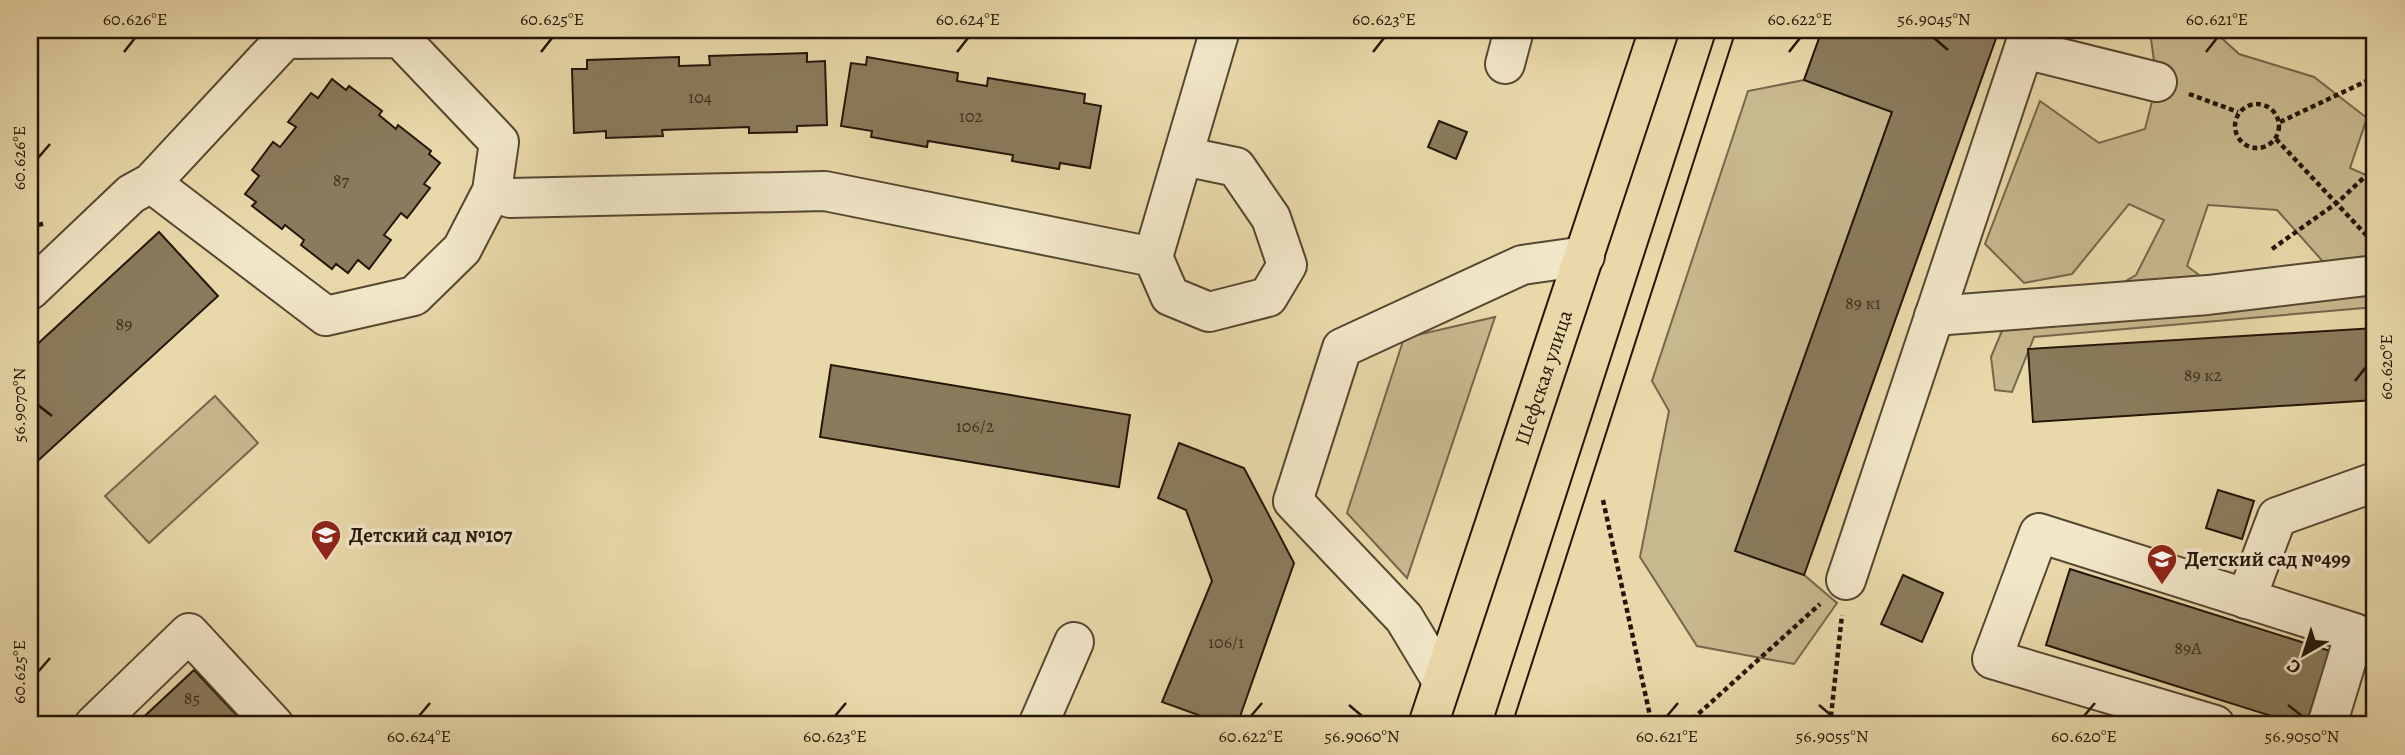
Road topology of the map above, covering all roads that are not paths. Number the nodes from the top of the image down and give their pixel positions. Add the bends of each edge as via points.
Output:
1 (1220, 30) edge
2 (1659, 30) edge
3 (2027, 39) edge
4 (2157, 82) road end
5 (1183, 156) junction
6 (151, 183) junction
7 (492, 191) junction
8 (1585, 256) junction
9 (1153, 257) junction
10 (2375, 275) edge
11 (30, 290) edge
12 (1934, 316) junction
13 (2375, 482) edge
14 (1846, 580) road end
15 (2246, 599) junction
16 (1074, 642) dead end
17 (1442, 681) junction
18 (94, 725) edge
19 (274, 725) edge
20 (1038, 725) edge
21 (1428, 725) edge
22 (2215, 725) edge
23 (2327, 725) edge

1 - 5 lane
2 - 8 main road, Шефская улица
3 - 4 lane
3 - 12 lane
5 - 9 lane
5 - 9 lane via 1236,167 1271,218 1287,265 1268,297 1209,313 1170,296
6 - 7 lane via 326,316 414,296 462,249
6 - 7 lane via 285,39 400,38 499,142
6 - 11 lane via 131,194
7 - 9 lane via 510,198 825,191
8 - 17 main road, Шефская улица
8 - 17 lane via 1522,265 1342,348 1293,501 1404,618
10 - 12 lane via 2208,295
12 - 14 lane
13 - 15 lane via 2277,517
15 - 22 lane via 2039,533 1992,659
15 - 23 lane via 2356,633
16 - 20 lane
17 - 21 main road, Шефская улица
18 - 19 lane via 189,633

